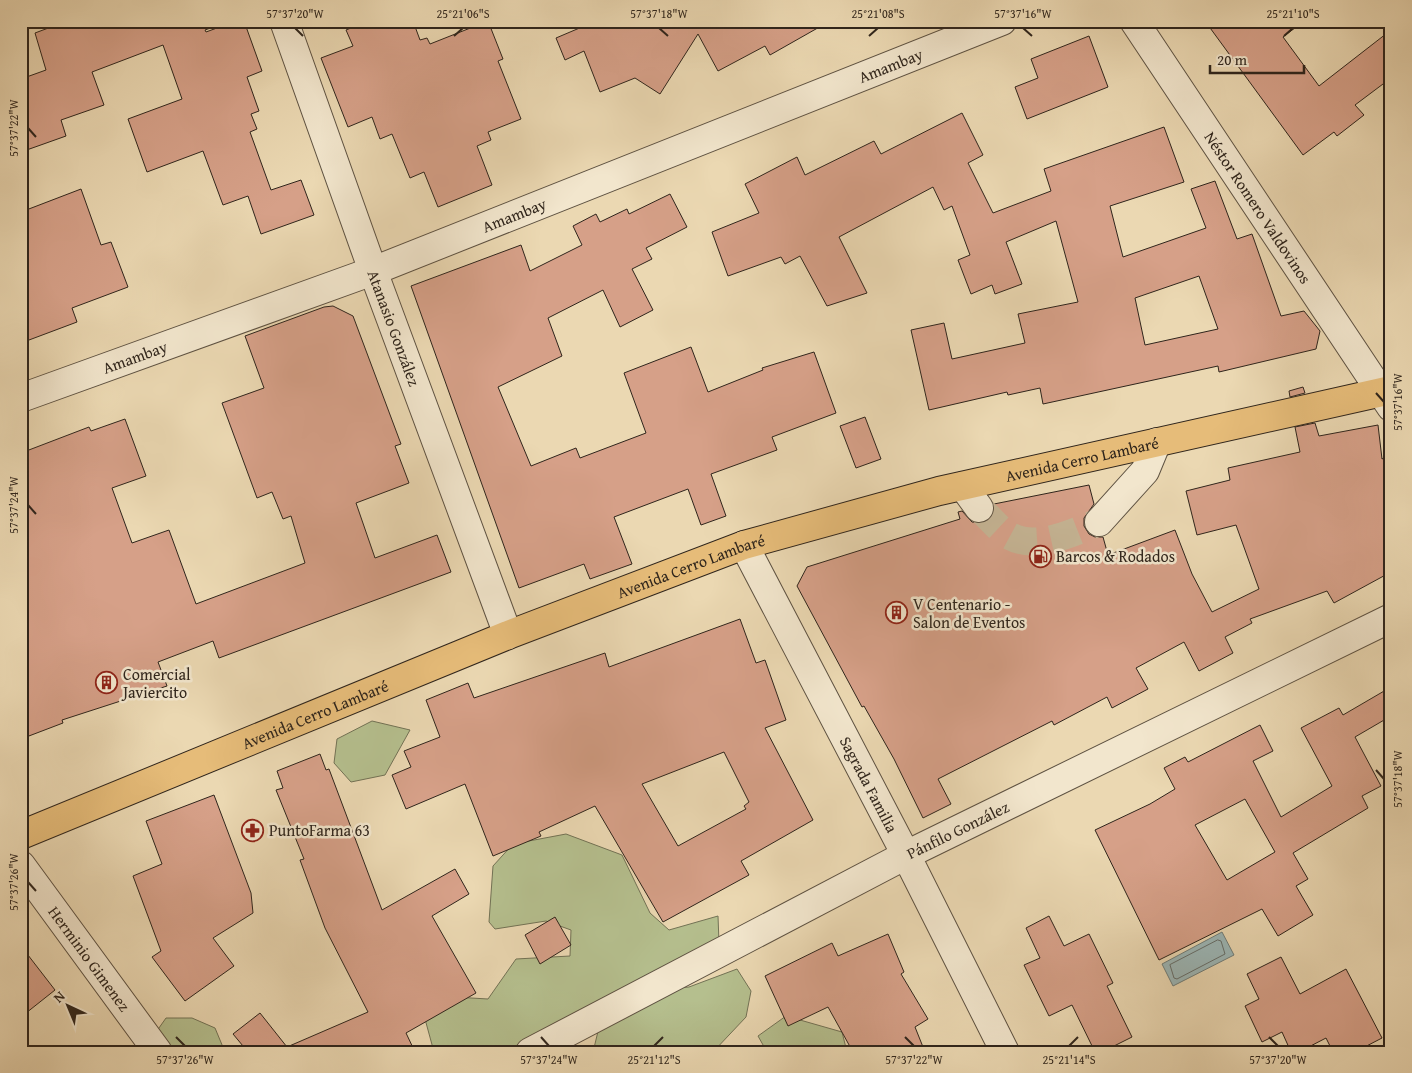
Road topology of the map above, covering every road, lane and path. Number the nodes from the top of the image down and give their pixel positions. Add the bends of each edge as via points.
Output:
1 (284, 21) edge
2 (1002, 21) edge
3 (1134, 21) edge
4 (373, 271) junction
5 (1388, 396) edge
6 (21, 398) edge
7 (1157, 442) junction
8 (963, 486) junction
9 (979, 508) tunnel mouth
10 (1099, 522) tunnel mouth
11 (744, 545) junction
12 (1391, 618) edge
13 (508, 635) junction
14 (21, 835) edge
15 (906, 855) junction
16 (21, 864) edge
17 (158, 1052) edge
18 (530, 1052) edge
19 (1005, 1052) edge

1 - 4 street, Atanasio González
2 - 4 street, Amambay
3 - 5 street, Néstor Romero Valdovinos
4 - 6 street, Amambay
4 - 13 street, Atanasio González
5 - 7 main road, Avenida Cerro Lambaré
7 - 8 main road, Avenida Cerro Lambaré
7 - 10 street via 1145,471
8 - 9 street
8 - 11 main road, Avenida Cerro Lambaré
11 - 13 main road, Avenida Cerro Lambaré
11 - 15 street, Sagrada Familia
12 - 15 street, Pánfilo González
13 - 14 main road, Avenida Cerro Lambaré
15 - 18 street, Pánfilo González
15 - 19 street, Sagrada Familia
16 - 17 street, Herminio Gimenez

